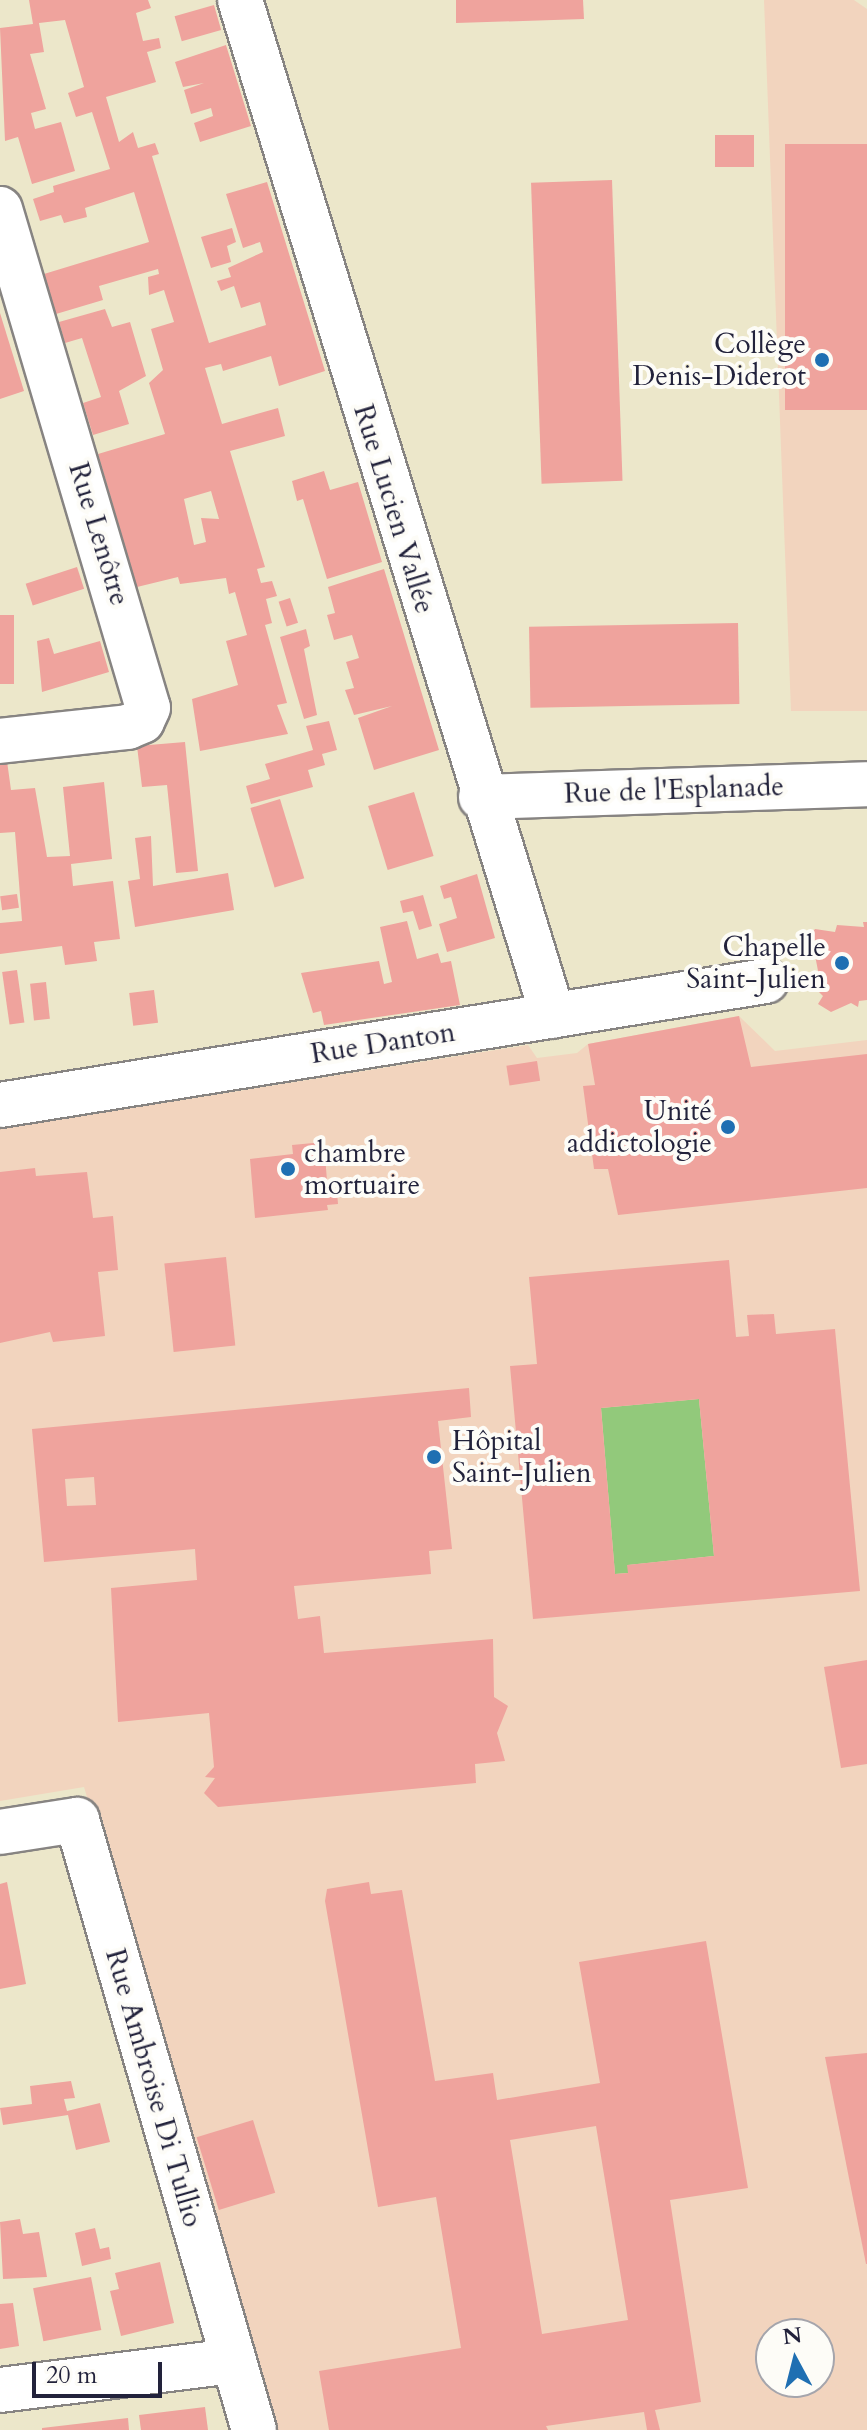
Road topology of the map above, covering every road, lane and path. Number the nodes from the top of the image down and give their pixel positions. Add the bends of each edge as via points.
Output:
1 (240, 0) edge
2 (0, 209) edge
3 (0, 741) edge
4 (867, 784) edge
5 (481, 797) junction
6 (766, 981) dead end
7 (553, 1016) junction
8 (0, 1105) edge
9 (0, 1832) edge
10 (233, 2361) junction
11 (0, 2390) edge
12 (254, 2430) edge

1 - 5 street, Rue Lucien Vallée
2 - 3 street, Rue Lenôtre via 148,708 142,721 128,727
4 - 5 street, Rue de l'Esplanade
5 - 7 street, Rue Lucien Vallée
6 - 7 street, Rue Danton
7 - 8 street, Rue Danton
9 - 10 street, Rue Ambroise Di Tullio via 77,1820
10 - 11 street
10 - 12 street, Rue Ambroise Di Tullio

